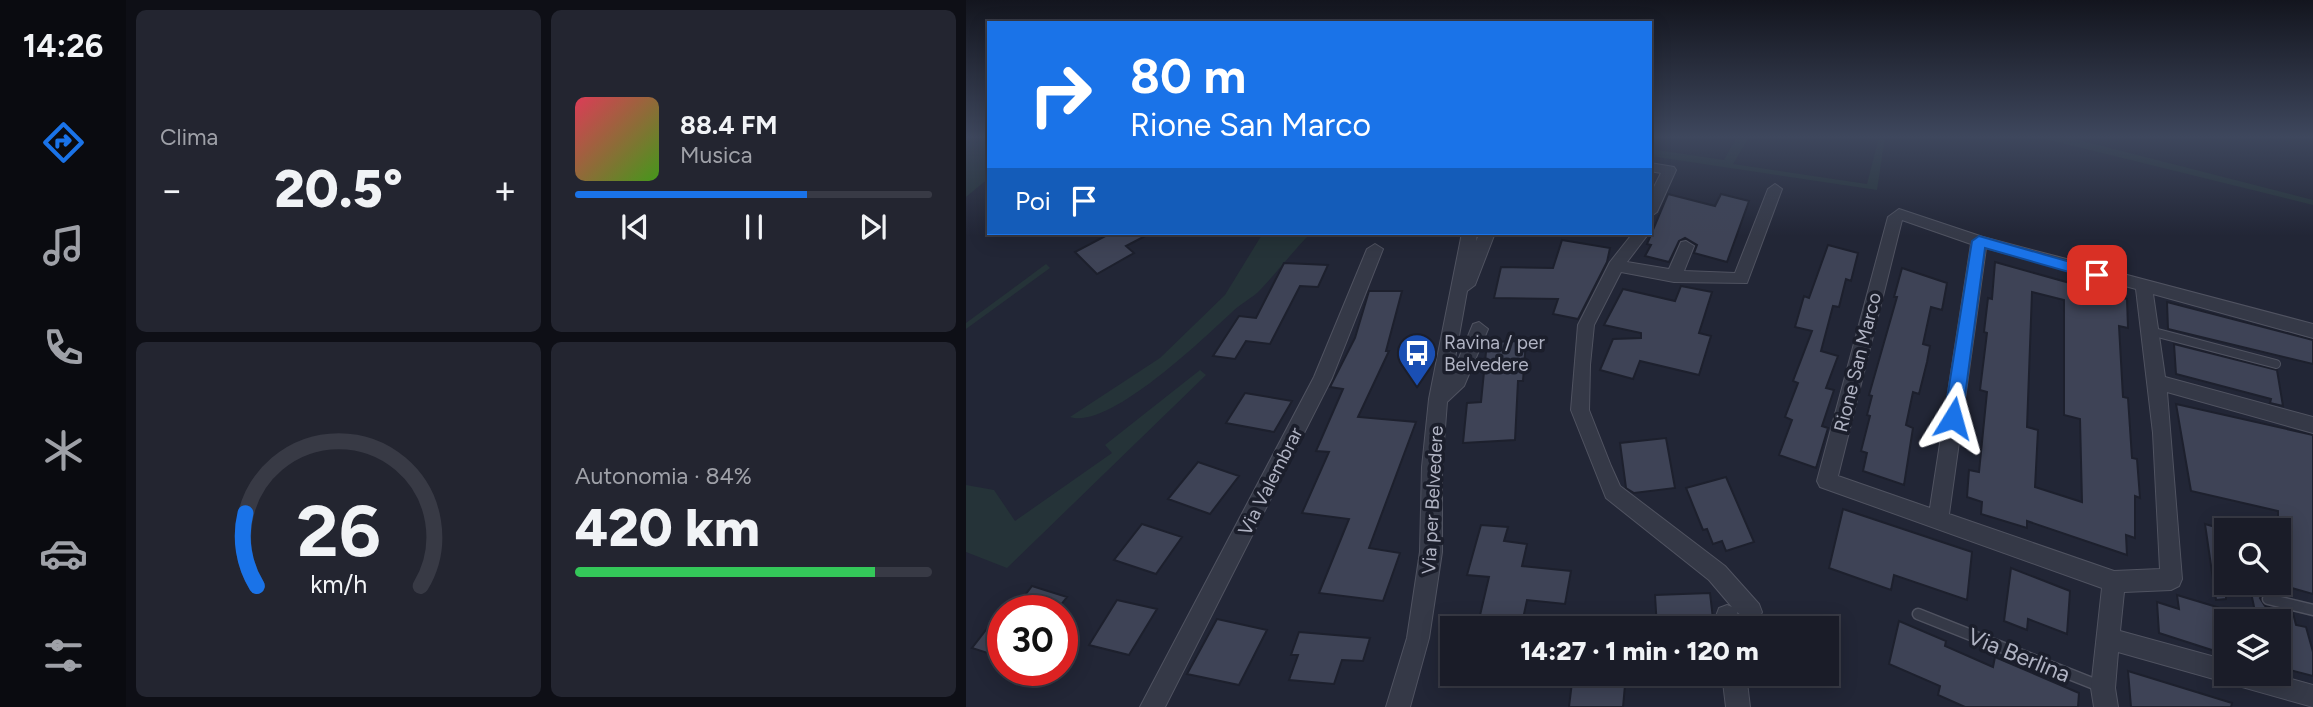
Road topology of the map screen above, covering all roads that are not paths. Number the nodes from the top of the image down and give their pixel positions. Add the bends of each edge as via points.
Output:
1 (1669, 170) edge
2 (1775, 189) dead end
3 (1652, 208) edge
4 (1469, 235) edge
5 (1486, 235) edge
6 (1639, 235) edge
7 (1979, 241) junction
8 (1686, 246) dead end
9 (1375, 249) dead end
10 (1616, 266) junction
11 (1674, 276) junction
12 (2144, 288) junction
13 (1479, 329) dead end
14 (2150, 331) junction
15 (2313, 331) edge
16 (1448, 333) junction
17 (2276, 364) dead end
18 (2157, 382) junction
19 (1438, 399) junction
20 (2313, 425) edge
21 (1938, 519) junction
22 (2114, 582) junction
23 (2269, 599) dead end
24 (2313, 610) edge
25 (1751, 612) dead end
26 (1918, 614) dead end
27 (2121, 642) dead end
28 (2214, 669) edge
29 (1735, 686) edge
30 (2275, 686) edge
31 (2105, 697) edge
32 (2313, 697) edge
33 (1152, 707) edge
34 (1398, 707) edge
35 (1738, 707) edge

1 - 3 street
2 - 11 street via 1741,279
4 - 16 street, Via per Belvedere
5 - 16 street, Via per Belvedere
6 - 10 street
7 - 12 street, Rione San Marco
7 - 21 street
7 - 21 street, Rione San Marco via 1899,214 1895,217 1827,481
8 - 11 street
9 - 33 street, Via Valembrar via 1323,378
10 - 11 street
10 - 25 street via 1586,325 1580,410 1613,492 1717,573
12 - 14 street, Rione San Marco
12 - 15 street, Rione San Marco
13 - 19 street via 1458,381
14 - 17 lane
14 - 18 street, Rione San Marco
16 - 19 street, Via per Belvedere
18 - 20 street
18 - 22 street, Rione San Marco via 2171,579
19 - 34 street, Via per Belvedere via 1432,552 1418,638
21 - 22 street, Rione San Marco
22 - 31 street
23 - 24 lane
26 - 31 lane, Via Berlina
27 - 28 street
29 - 35 street
30 - 32 street

